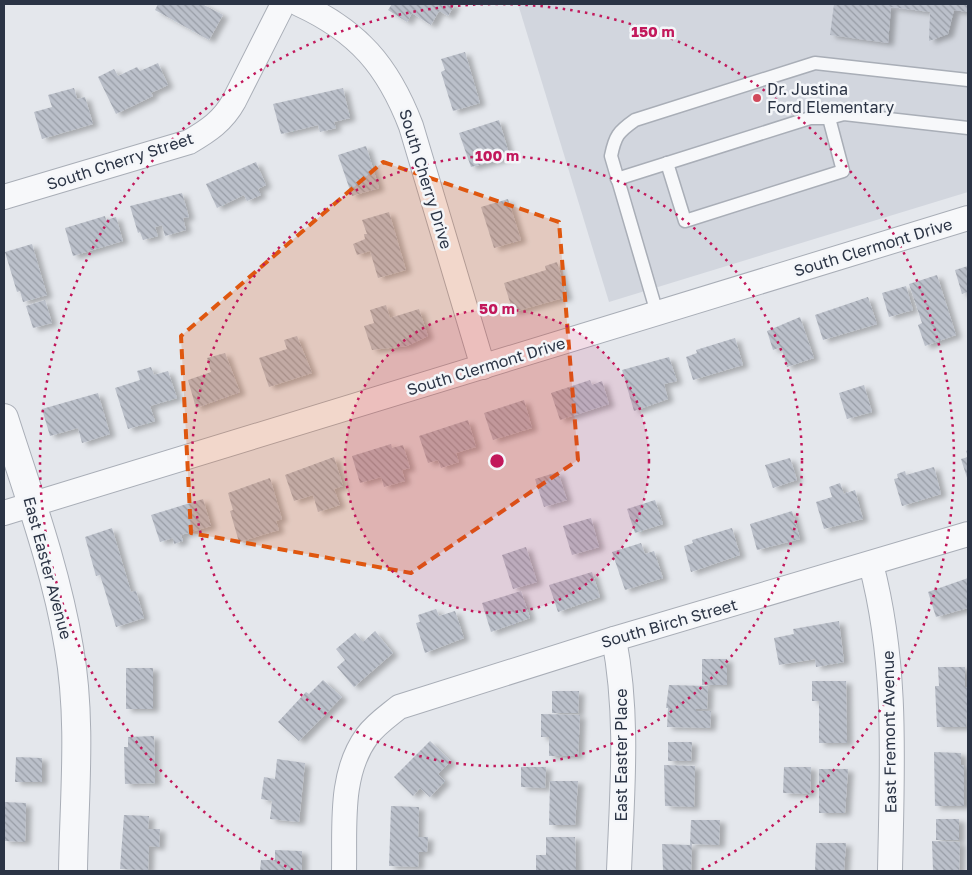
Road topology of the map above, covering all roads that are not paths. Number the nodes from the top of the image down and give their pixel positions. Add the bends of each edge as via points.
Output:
1 (283, 4) edge
2 (299, 4) edge
3 (968, 80) edge
4 (829, 118) junction
5 (968, 128) edge
6 (667, 163) junction
7 (617, 179) junction
8 (4, 197) edge
9 (968, 218) edge
10 (657, 313) junction
11 (484, 367) junction
12 (4, 418) edge
13 (31, 505) junction
14 (4, 513) edge
15 (968, 534) edge
16 (871, 564) junction
17 (614, 639) junction
18 (73, 871) edge
19 (344, 871) edge
20 (619, 871) edge
21 (890, 871) edge

1 - 8 street, South Cherry Street via 234,101 214,127 188,142
2 - 11 street, South Cherry Drive via 328,17 355,38 377,62 400,96 412,126
3 - 7 lane via 815,63 635,120 614,139 610,156
4 - 5 lane via 844,114
4 - 6 lane via 810,118
4 - 6 lane via 843,171 685,221
6 - 7 lane
7 - 10 lane
9 - 10 street, South Clermont Drive
10 - 11 street, South Clermont Drive
11 - 13 street, South Clermont Drive
12 - 13 street, East Easter Avenue
13 - 14 street, South Clermont Drive
13 - 18 street, East Easter Avenue via 57,589 70,649 76,715
15 - 16 street, South Birch Street
16 - 17 street, South Birch Street
16 - 21 street, East Fremont Avenue via 880,600 892,682
17 - 19 street, South Birch Street via 414,701 377,725 355,756 346,792
17 - 20 street, East Easter Place via 624,718

